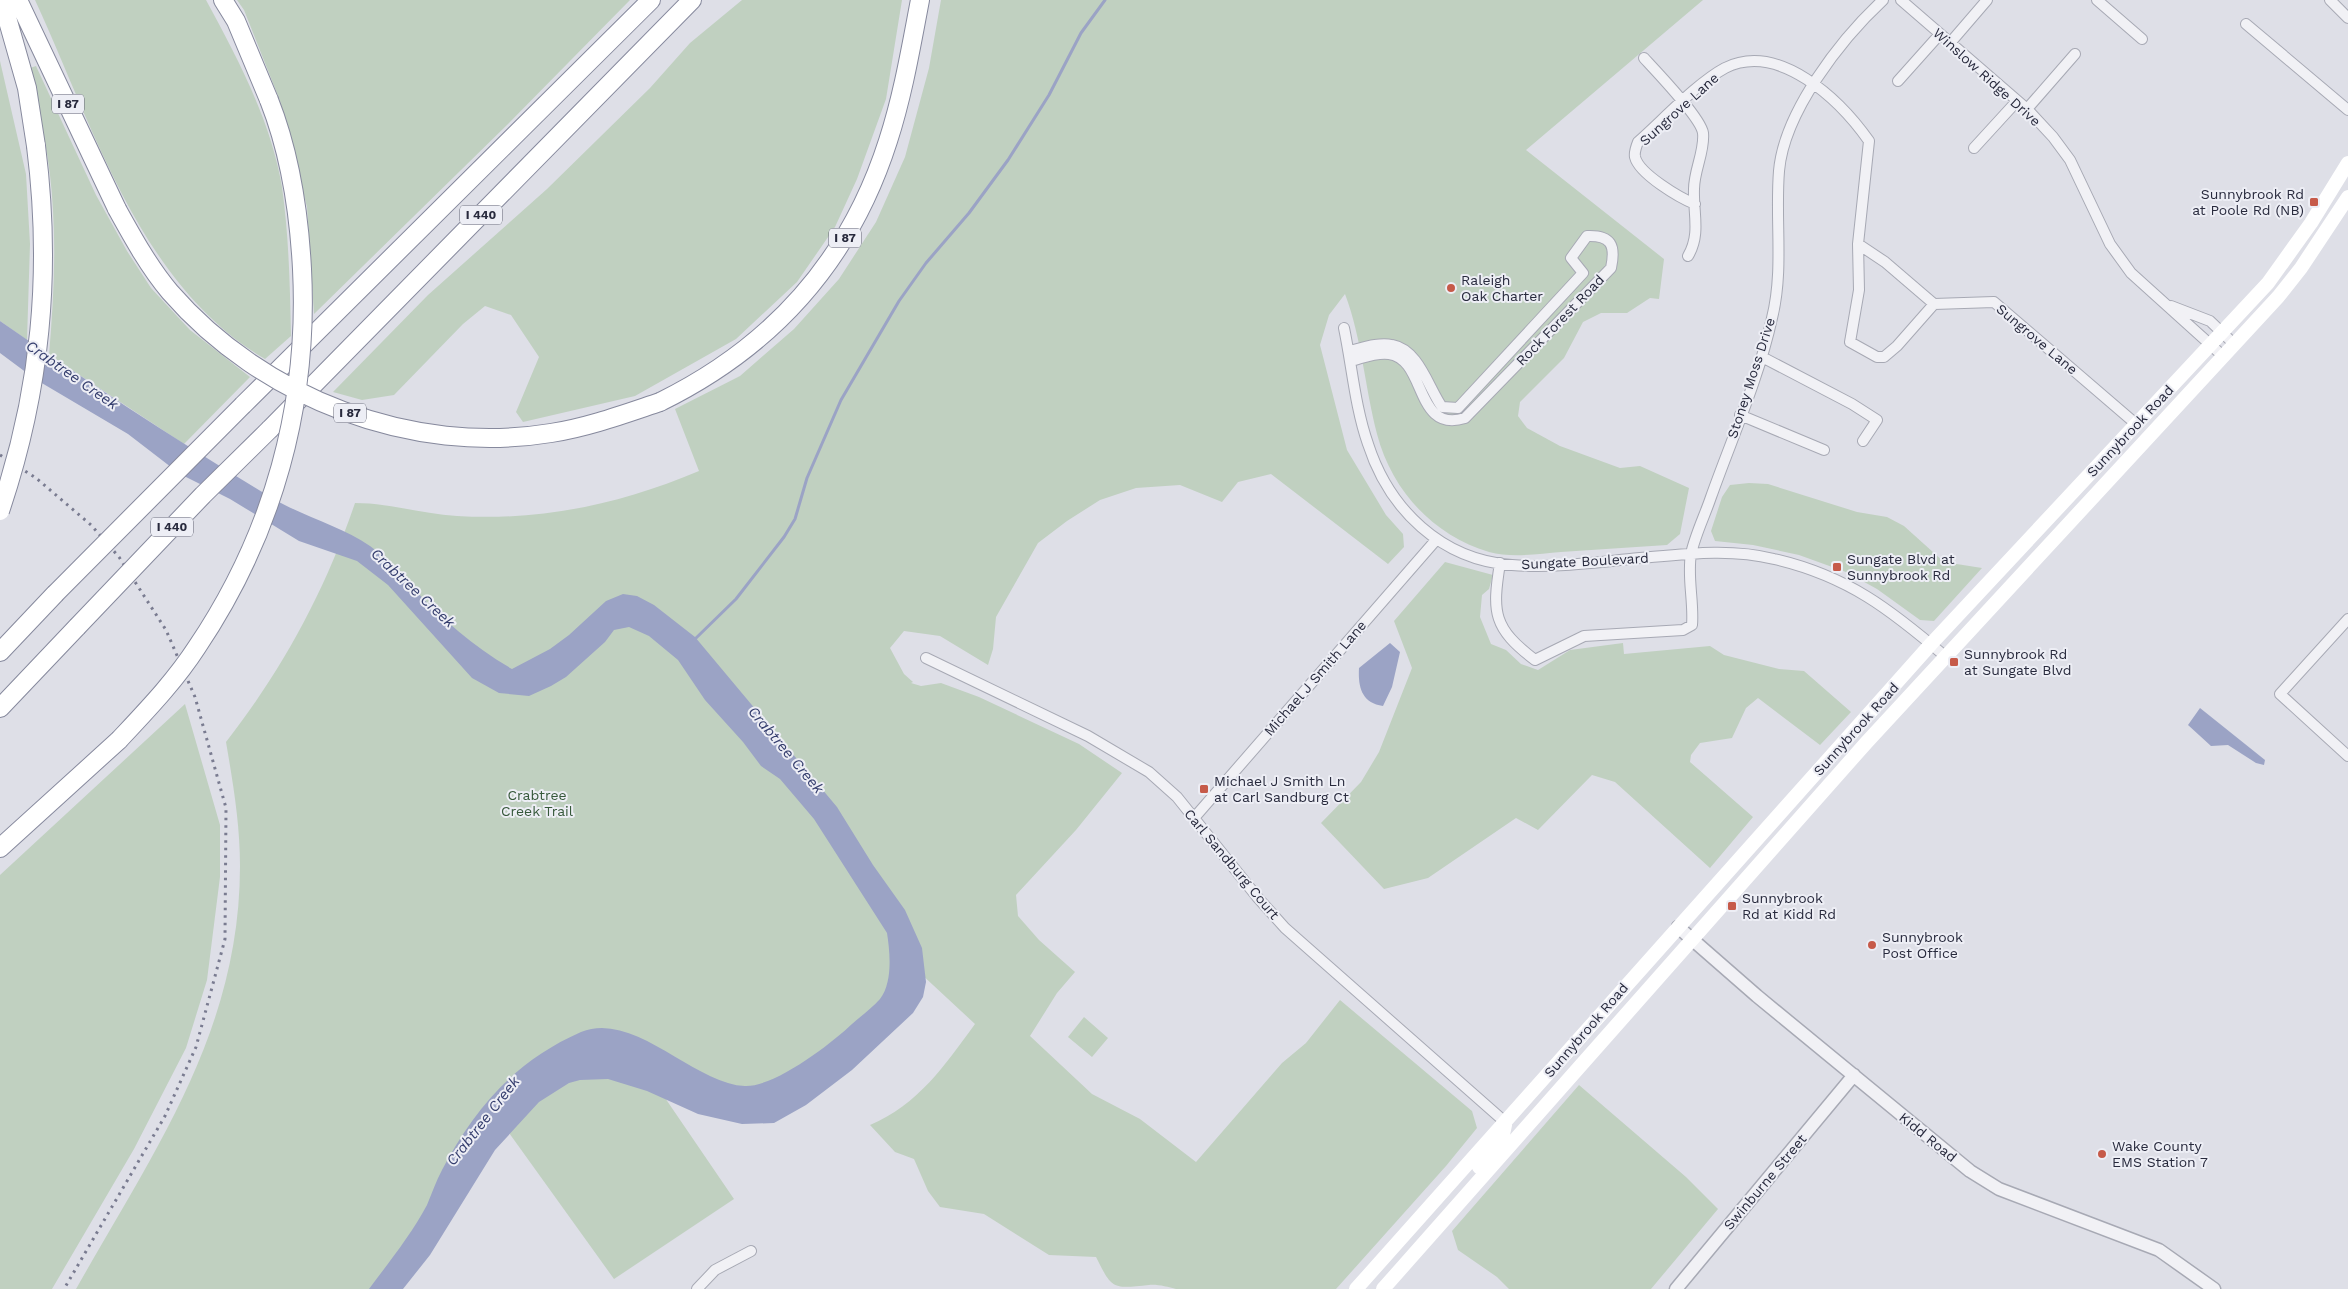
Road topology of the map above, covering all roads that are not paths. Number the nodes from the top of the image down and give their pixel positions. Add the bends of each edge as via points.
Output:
1 (2, 0) edge
2 (18, 0) edge
3 (223, 0) edge
4 (651, 0) edge
5 (692, 0) edge
6 (920, 0) edge
7 (1883, 0) edge
8 (1901, 0) edge
9 (1987, 0) edge
10 (2098, 0) edge
11 (2330, 0) edge
12 (2348, 18) edge
13 (2246, 24) dead end
14 (1940, 34) junction
15 (2142, 39) dead end
16 (1950, 43) junction
17 (2075, 54) dead end
18 (1644, 58) dead end
19 (1898, 82) dead end
20 (1814, 84) junction
21 (2017, 101) junction
22 (1682, 102) junction
23 (2027, 109) junction
24 (2348, 110) edge
25 (1974, 148) dead end
26 (2348, 163) edge
27 (2348, 174) edge
28 (2348, 197) edge
29 (1696, 204) junction
30 (2326, 231) junction
31 (1858, 244) junction
32 (1688, 256) dead end
33 (1934, 304) junction
34 (2168, 305) junction
35 (1344, 328) dead end
36 (2222, 331) junction
37 (2210, 343) junction
38 (2234, 344) junction
39 (1349, 350) junction
40 (2223, 356) junction
41 (1762, 357) junction
42 (1351, 361) junction
43 (1740, 415) junction
44 (2136, 424) junction
45 (1863, 440) dead end
46 (1824, 450) dead end
47 (0, 510) edge
48 (1436, 540) junction
49 (1691, 554) junction
50 (1500, 563) junction
51 (2348, 619) edge
52 (1931, 644) junction
53 (0, 652) edge
54 (1946, 657) junction
55 (926, 658) dead end
56 (0, 708) edge
57 (2348, 756) edge
58 (1194, 818) junction
59 (0, 848) edge
60 (1678, 927) junction
61 (1692, 940) junction
62 (1854, 1075) junction
63 (1505, 1122) junction
64 (1459, 1202) junction
65 (751, 1252) dead end
66 (697, 1289) edge
67 (1356, 1289) edge
68 (1383, 1289) edge
69 (1676, 1289) edge
70 (2214, 1289) edge

1 - 47 highway, bridge via 27,88 36,146 44,217 44,292 30,404
2 - 6 highway, I 87, bridge via 116,210 170,291 202,324 246,360 326,405 370,421 411,430 505,438 551,433 606,421 660,402 723,367 800,299 829,263 857,218 888,140
3 - 59 highway, bridge via 236,21 276,118 292,180 301,240 304,313 295,412 276,485 228,597 197,648 164,692 119,740
4 - 53 highway, I 440, bridge via 243,405
5 - 56 highway, I 440, bridge via 203,494
7 - 20 street, Stoney Moss Drive
8 - 14 street, Winslow Ridge Drive
9 - 16 street
10 - 15 street
11 - 12 street
13 - 24 street
14 - 16 street, Winslow Ridge Drive
14 - 19 street
16 - 21 street, Winslow Ridge Drive
17 - 23 street
18 - 22 street
20 - 22 street, Sungrove Lane via 1782,65 1753,60 1726,68
20 - 31 street, Sungrove Lane via 1853,118 1869,141
20 - 41 street, Stoney Moss Drive via 1782,152 1778,188 1777,290
21 - 23 street, Winslow Ridge Drive
21 - 25 street
22 - 29 street via 1703,132 1694,188
22 - 29 street, Sungrove Lane via 1638,142 1635,158 1668,190
23 - 34 street, Winslow Ridge Drive via 2070,160 2110,244 2131,273
26 - 36 main road, Sunnybrook Road via 2281,266
27 - 30 main road via 2347,183 2323,223
28 - 30 main road, Sunnybrook Road
29 - 32 street via 1694,246
30 - 38 main road, Sunnybrook Road via 2278,297
31 - 33 street via 1885,262
31 - 33 street, Sungrove Lane via 1859,290 1850,342 1877,357 1884,357
33 - 44 street, Sungrove Lane via 1994,302
34 - 36 street, Winslow Ridge Drive via 2204,318
34 - 37 street, Winslow Ridge Drive
35 - 39 street, Sungate Boulevard
36 - 37 main road, Sunnybrook Road
36 - 38 street, Winslow Ridge Drive
37 - 40 street, Winslow Ridge Drive
37 - 44 main road, Sunnybrook Road
38 - 40 main road, Sunnybrook Road
39 - 42 street, Sungate Boulevard
39 - 42 street, Rock Forest Road via 1392,345 1405,351 1414,359 1442,407 1458,408 1582,273 1571,258 1587,236 1600,236 1610,242 1615,252 1611,268 1465,418 1453,422 1440,418 1427,406 1406,365 1391,354 1379,353
40 - 54 main road, Sunnybrook Road
41 - 43 street, Stoney Moss Drive
41 - 45 street via 1877,420
42 - 48 street, Sungate Boulevard via 1374,462 1396,500
43 - 46 street
43 - 49 street, Stoney Moss Drive
44 - 52 main road, Sunnybrook Road
48 - 50 street, Sungate Boulevard via 1454,550
48 - 58 street, Michael J Smith Lane
49 - 50 street, Sungate Boulevard via 1537,565
49 - 50 street via 1692,625 1683,630 1584,636 1535,660 1514,644 1500,624 1494,600
49 - 52 street, Sungate Boulevard via 1774,558 1819,573 1875,599
51 - 57 street via 2280,694
52 - 54 street, Sungate Boulevard
52 - 60 main road, Sunnybrook Road
54 - 61 main road, Sunnybrook Road
55 - 58 street, Carl Sandburg Court via 1119,752 1149,772 1177,797
58 - 63 street, Carl Sandburg Court via 1285,928
60 - 61 street, Kidd Road
60 - 63 main road, Sunnybrook Road
61 - 62 street, Kidd Road
61 - 64 main road, Sunnybrook Road
62 - 69 street, Swinburne Street
62 - 70 street, Kidd Road via 1944,1152 2000,1189 2159,1250
63 - 64 main road via 1502,1139 1466,1184
63 - 67 main road, Sunnybrook Road
64 - 68 main road, Sunnybrook Road
65 - 66 street via 715,1270

